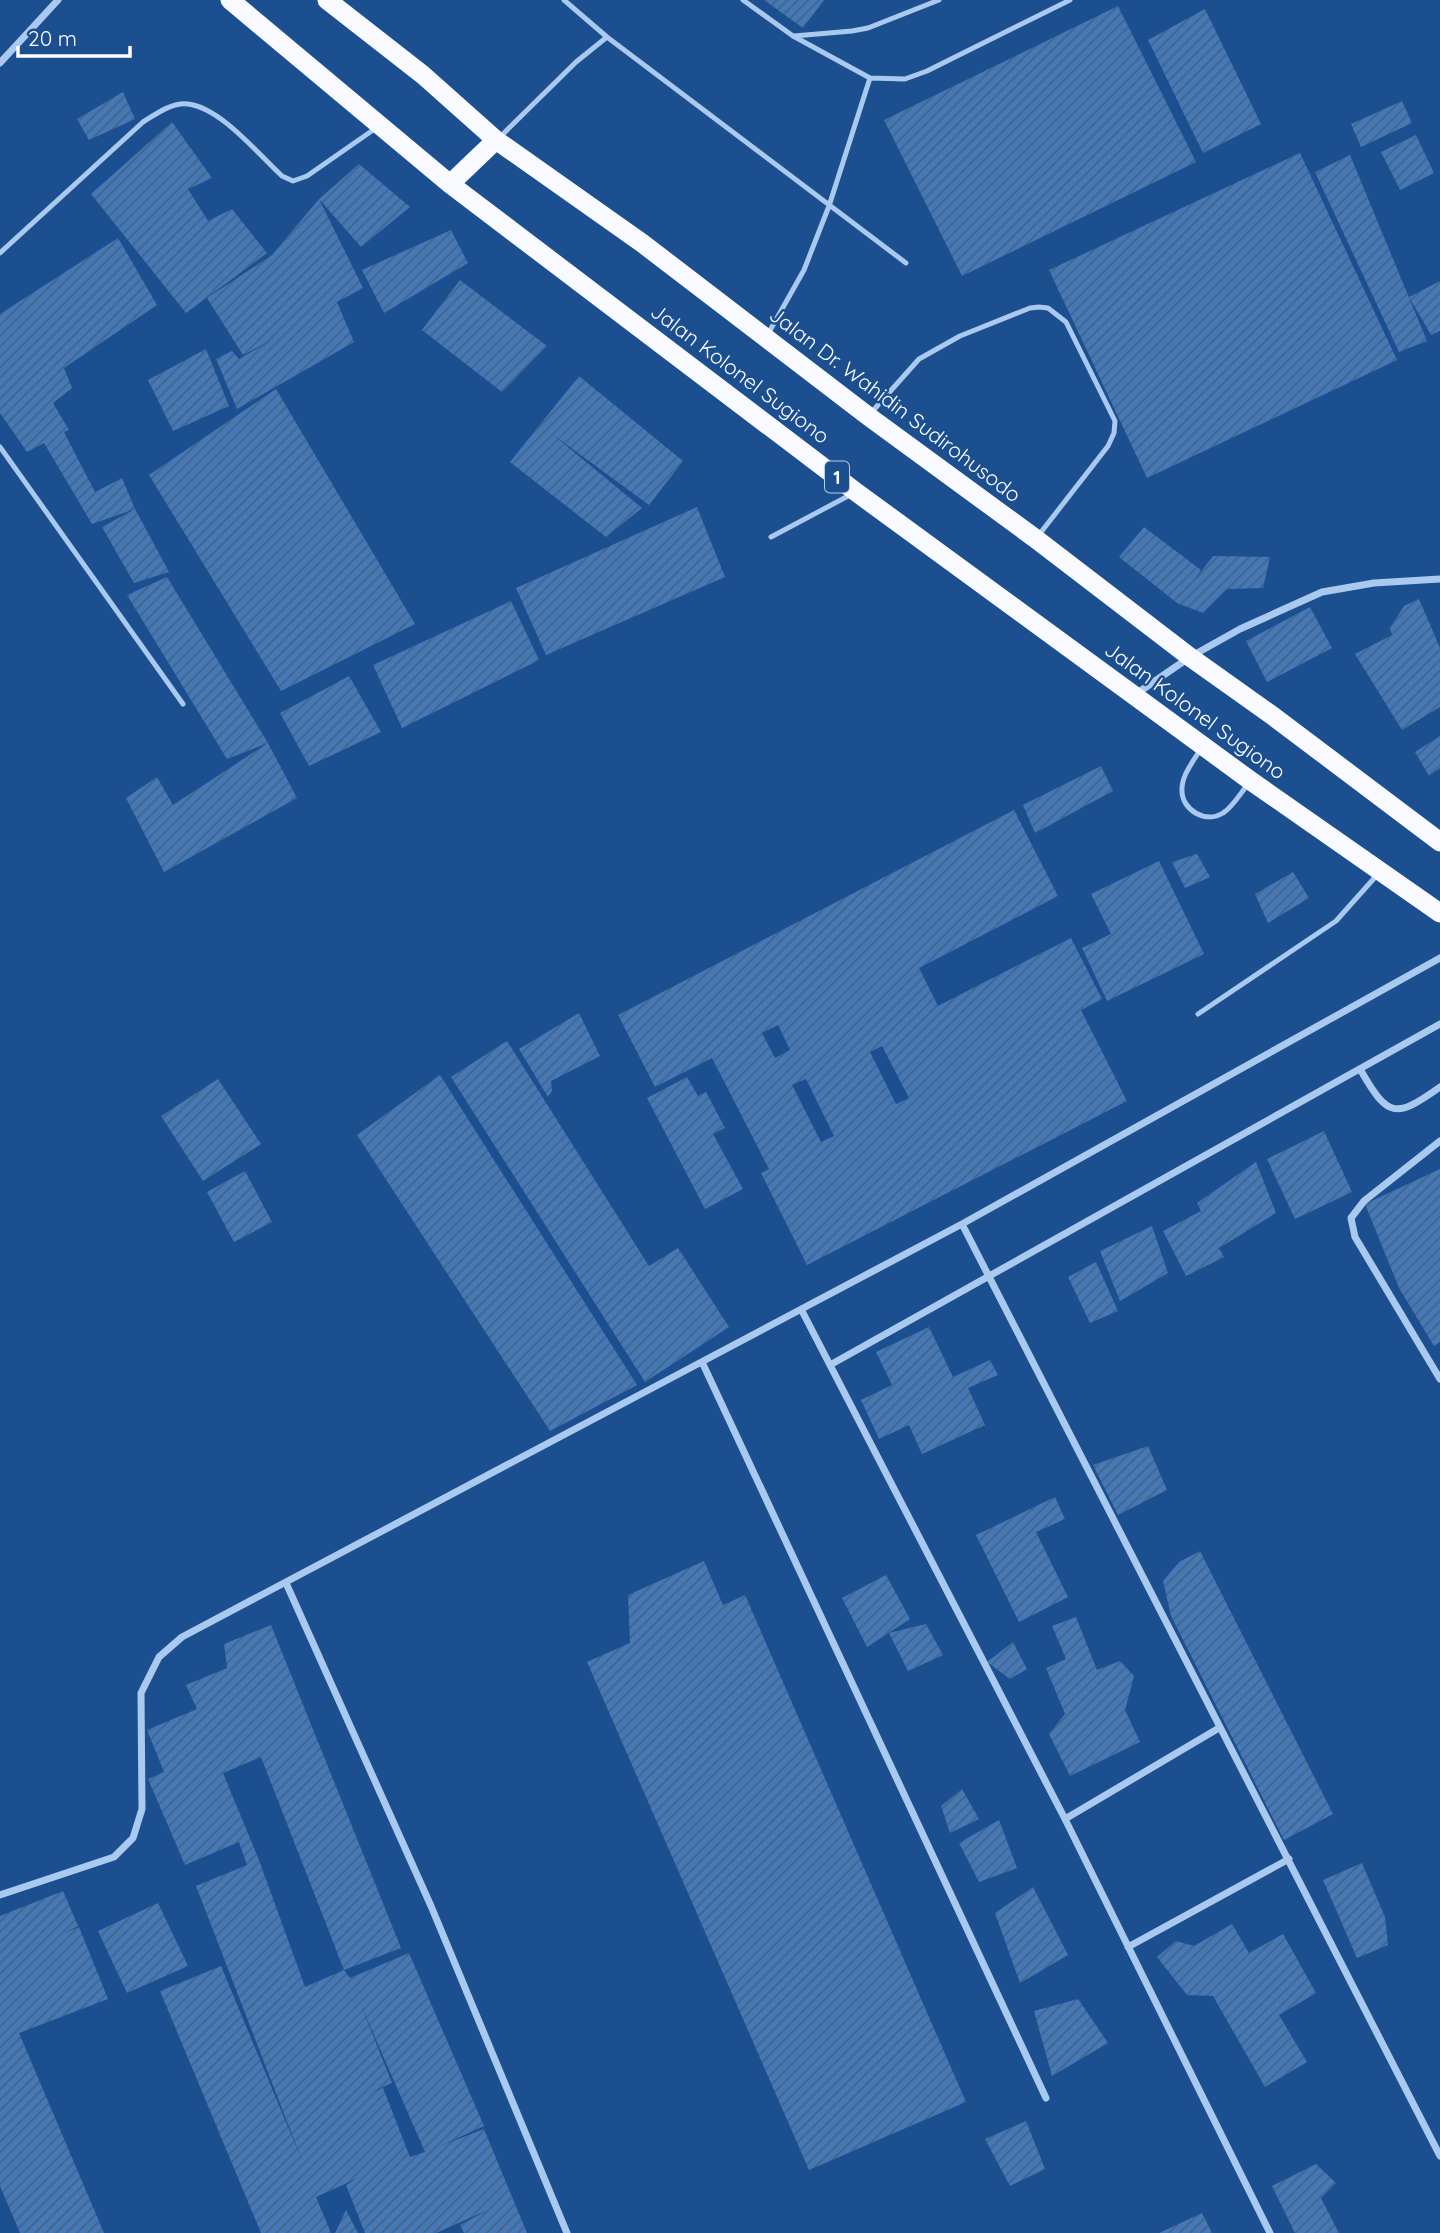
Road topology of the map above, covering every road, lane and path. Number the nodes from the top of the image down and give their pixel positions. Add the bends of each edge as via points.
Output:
1 (58, 0) edge
2 (230, 0) edge
3 (327, 0) edge
4 (564, 0) edge
5 (743, 0) edge
6 (939, 0) edge
7 (1070, 0) edge
8 (793, 36) junction
9 (607, 37) junction
10 (0, 63) edge
11 (870, 78) junction
12 (378, 126) junction
13 (496, 140) junction
14 (450, 184) junction
15 (829, 205) junction
16 (0, 253) edge
17 (906, 263) dead end
18 (766, 338) junction
19 (868, 416) junction
20 (0, 447) edge
21 (856, 492) junction
22 (771, 537) dead end
23 (1036, 539) junction
24 (1440, 579) edge
25 (1190, 657) junction
26 (1134, 696) junction
27 (183, 704) dead end
28 (1202, 745) junction
29 (1251, 781) junction
30 (1440, 842) edge
31 (1381, 870) junction
32 (1440, 913) edge
33 (1440, 958) edge
34 (1198, 1014) dead end
35 (1440, 1024) edge
36 (1360, 1069) junction
37 (1440, 1087) edge
38 (1440, 1140) edge
39 (962, 1224) junction
40 (989, 1276) junction
41 (801, 1309) junction
42 (702, 1362) junction
43 (830, 1365) junction
44 (1440, 1379) edge
45 (286, 1583) junction
46 (1219, 1728) junction
47 (1065, 1819) junction
48 (1289, 1859) junction
49 (0, 1895) edge
50 (1128, 1947) junction
51 (1046, 2098) dead end
52 (1440, 2156) edge
53 (567, 2233) edge
54 (1270, 2233) edge

1 - 10 street
2 - 12 highway, Jalan Kolonel Sugiono / 1
3 - 13 highway, Jalan Dr. Wahidin Sudirohusodo
4 - 9 lane
5 - 8 lane
6 - 8 lane via 868,28
7 - 11 lane via 927,71 905,79
8 - 11 lane
9 - 13 lane
9 - 15 lane
11 - 15 lane
12 - 14 highway, Jalan Kolonel Sugiono / 1
12 - 16 lane via 293,181 215,113 187,104 165,109 144,122
13 - 14 highway
13 - 18 highway, Jalan Dr. Wahidin Sudirohusodo
14 - 21 highway, Jalan Kolonel Sugiono / 1
15 - 17 lane
15 - 18 lane via 799,281
18 - 19 highway, Jalan Dr. Wahidin Sudirohusodo
19 - 23 highway, Jalan Dr. Wahidin Sudirohusodo
19 - 23 lane via 919,359 960,336 1030,308 1057,313 1066,322 1115,421 1114,433
20 - 27 lane
21 - 22 lane
21 - 26 highway, Jalan Kolonel Sugiono / 1
23 - 25 highway, Jalan Dr. Wahidin Sudirohusodo
24 - 25 street via 1322,592
25 - 26 street
25 - 30 highway, Jalan Dr. Wahidin Sudirohusodo
26 - 28 highway, Jalan Kolonel Sugiono / 1
28 - 29 highway, Jalan Kolonel Sugiono / 1
28 - 29 lane via 1184,777 1182,791 1184,801 1197,815 1223,813
29 - 31 highway, Jalan Kolonel Sugiono / 1
31 - 32 highway, Jalan Kolonel Sugiono / 1
31 - 34 lane via 1336,921
33 - 39 street
35 - 36 street
36 - 37 street via 1381,1103 1397,1110 1414,1105
36 - 40 street
38 - 44 street via 1364,1201 1351,1218 1355,1237
39 - 40 street
39 - 41 street
40 - 43 street
40 - 46 street
41 - 42 street
41 - 43 street
42 - 45 street
42 - 51 street
43 - 47 street
45 - 49 street via 182,1637 159,1657 141,1693 142,1809 133,1838 114,1857
45 - 53 street via 431,1906
46 - 47 street
46 - 48 street
47 - 50 street
48 - 50 street
48 - 52 street
50 - 54 street

